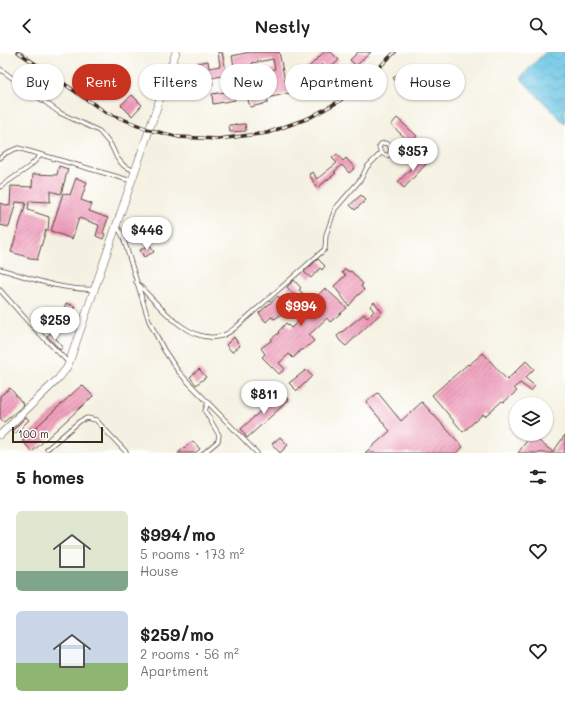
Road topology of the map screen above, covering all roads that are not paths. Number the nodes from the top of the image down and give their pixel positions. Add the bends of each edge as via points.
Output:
1 (176, 52) edge
2 (0, 69) edge
3 (382, 153) dead end
4 (41, 155) junction
5 (0, 158) edge
6 (135, 171) junction
7 (132, 180) junction
8 (0, 187) edge
9 (117, 225) junction
10 (0, 269) edge
11 (136, 282) junction
12 (95, 289) junction
13 (0, 290) edge
14 (69, 362) junction
15 (208, 402) junction
16 (0, 435) edge
17 (47, 449) dead end
18 (127, 453) edge
19 (204, 453) edge
20 (257, 453) edge

1 - 6 street
2 - 6 lane via 60,113 99,131 124,166
3 - 11 lane via 367,167 362,179 335,209 326,235 325,248 235,328 222,336 194,334 173,320
4 - 5 lane via 18,148
4 - 7 lane
4 - 8 lane via 29,167
6 - 7 street
7 - 9 street
9 - 11 lane
9 - 12 street
10 - 12 lane via 81,290
11 - 15 lane via 149,320 164,350 178,371
12 - 14 street
13 - 14 lane via 30,325
14 - 16 street via 58,379
15 - 19 lane via 205,411 218,435 218,441
15 - 20 lane
17 - 18 lane via 68,430 87,418 96,420

